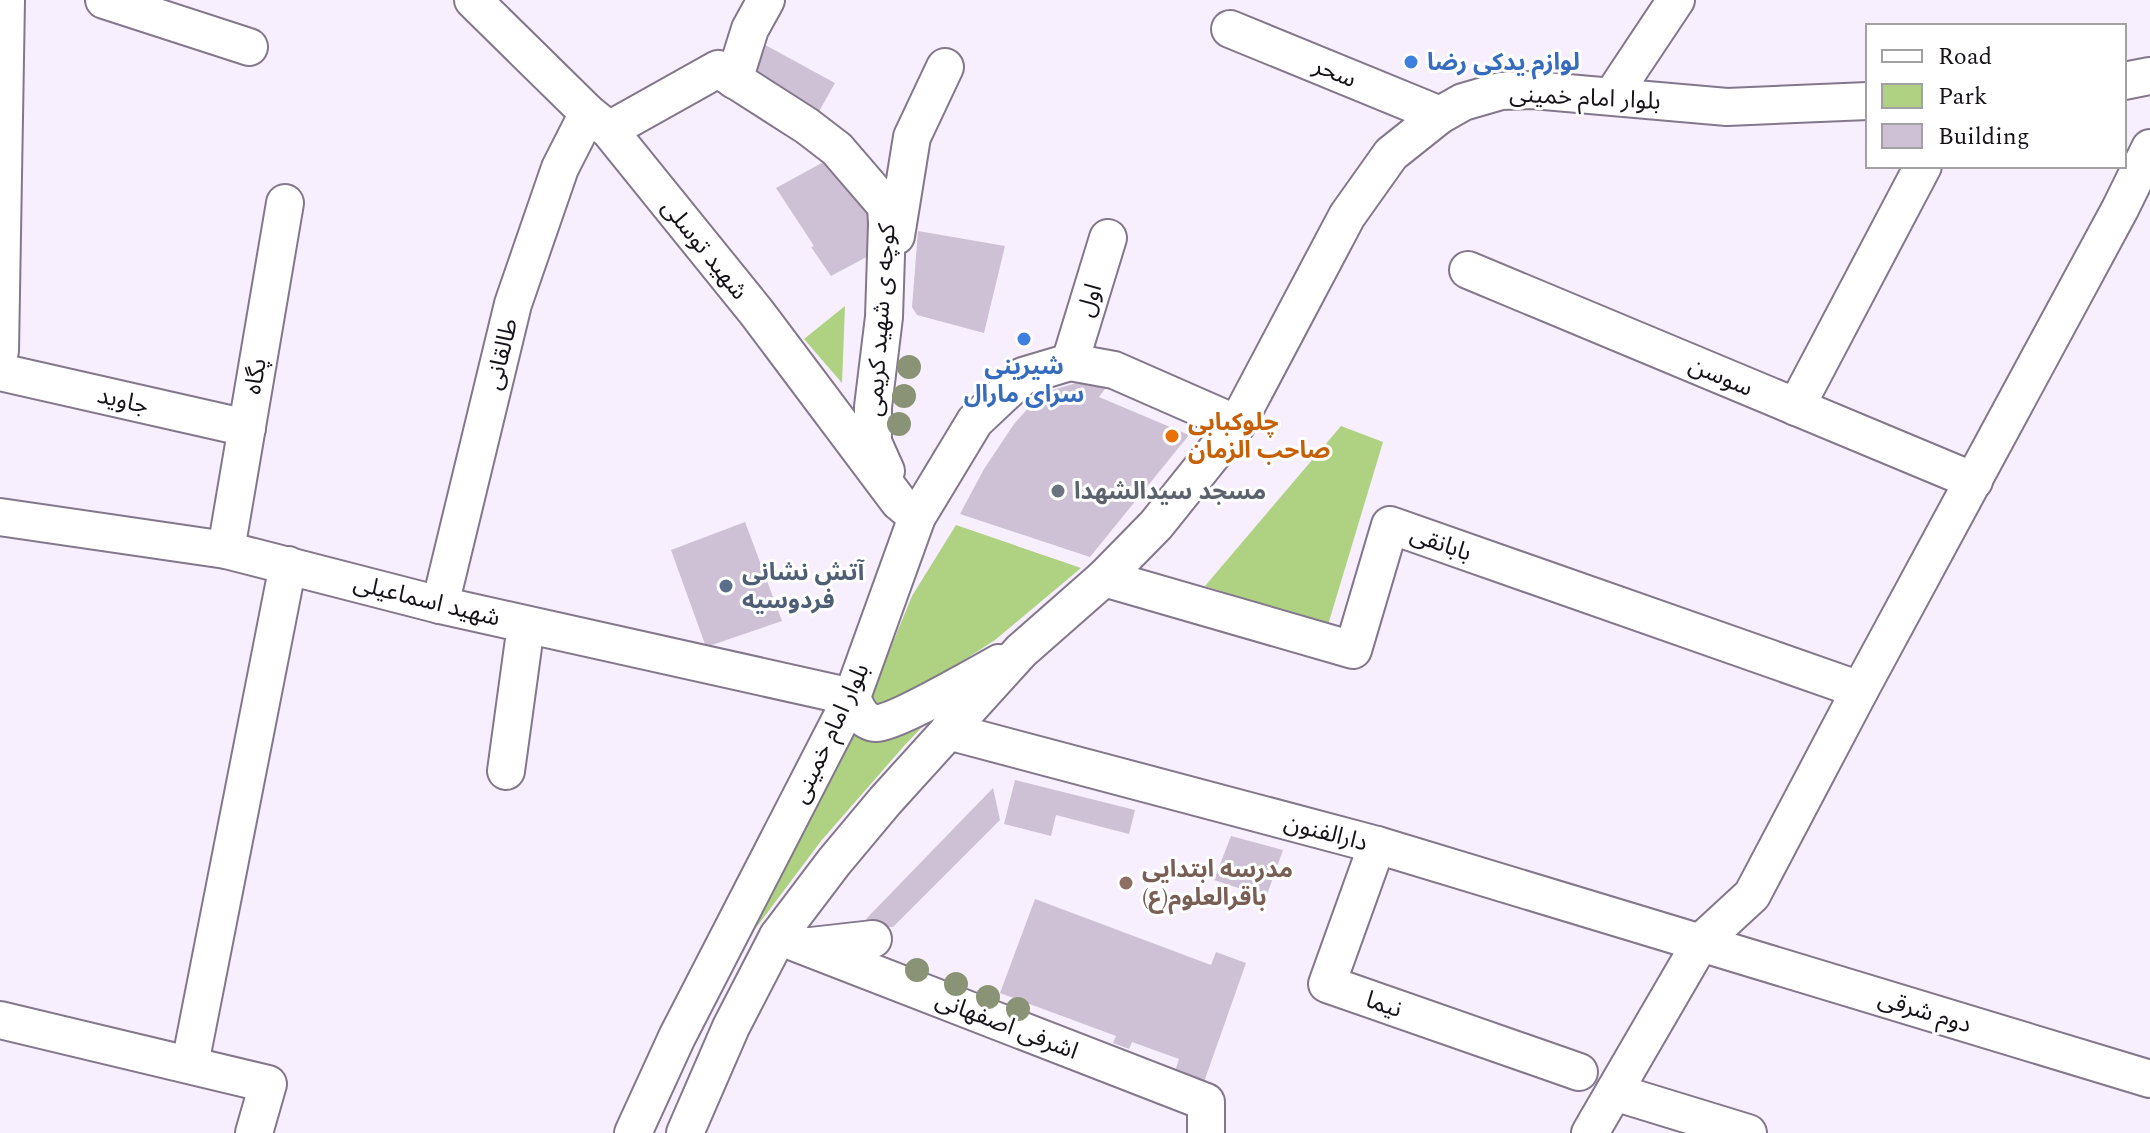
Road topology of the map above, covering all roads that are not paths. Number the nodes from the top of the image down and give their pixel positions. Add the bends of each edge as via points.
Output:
1 (6, 0) edge
2 (104, 0) edge
3 (473, 0) edge
4 (766, 0) edge
5 (1676, 0) edge
6 (1230, 29) dead end
7 (249, 47) dead end
8 (945, 67) dead end
9 (726, 74) junction
10 (2150, 76) edge
11 (2126, 81) edge
12 (1612, 96) junction
13 (1866, 101) edge
14 (1440, 115) junction
15 (598, 122) junction
16 (2150, 148) edge
17 (1922, 168) edge
18 (285, 203) dead end
19 (2135, 213) edge
20 (1108, 238) dead end
21 (1468, 270) dead end
22 (884, 317) junction
23 (0, 351) edge
24 (1070, 362) junction
25 (0, 372) edge
26 (1796, 407) junction
27 (1237, 424) junction
28 (247, 428) junction
29 (1974, 481) junction
30 (908, 510) junction
31 (0, 517) edge
32 (226, 550) junction
33 (288, 565) junction
34 (1104, 578) junction
35 (440, 605) junction
36 (526, 625) junction
37 (1021, 651) junction
38 (1860, 690) junction
39 (852, 697) junction
40 (948, 731) junction
41 (506, 771) dead end
42 (1377, 845) junction
43 (873, 939) dead end
44 (791, 941) junction
45 (1701, 942) junction
46 (0, 1020) edge
47 (190, 1064) junction
48 (1579, 1072) dead end
49 (2150, 1079) edge
50 (1614, 1092) junction
51 (254, 1133) edge
52 (633, 1133) edge
53 (685, 1133) edge
54 (1206, 1133) edge
55 (1590, 1133) edge
56 (1748, 1133) edge

1 - 23 street
2 - 7 street
3 - 15 street, شهید توسلی
4 - 9 street
5 - 12 street
6 - 14 street, سحر
8 - 22 street via 912,137
9 - 15 street
9 - 22 street, کوچه ی شهید کریمی via 837,149 886,206
10 - 11 street
12 - 13 street, بلوار امام خمینی via 1727,107
12 - 14 street, بلوار امام خمینی via 1501,91
14 - 27 street, بلوار امام خمینی via 1391,154 1347,216
15 - 30 street, شهید توسلی via 757,313
15 - 35 street, طالقانی via 560,168 513,304
16 - 19 street
17 - 26 street
18 - 28 street, پگاه
19 - 29 street
20 - 24 street, اول
21 - 26 street, سوسن
22 - 30 street, کوچه ی شهید کریمی via 873,442
24 - 27 street, بلوار امام خمینی via 1114,370
24 - 30 street, بلوار امام خمینی via 1023,376 975,421
25 - 28 street, جاوید
26 - 29 street, سوسن
27 - 34 street, بلوار امام خمینی via 1156,525
28 - 32 street, پگاه
29 - 38 street
30 - 39 street, بلوار امام خمینی
31 - 32 street, شهید اسماعیلی
32 - 33 street, شهید اسماعیلی
33 - 35 street, شهید اسماعیلی
33 - 47 street
34 - 37 street, بلوار امام خمینی
34 - 38 street, بابانقی via 1353,650 1390,525
35 - 36 street, شهید اسماعیلی
36 - 39 street, شهید اسماعیلی
36 - 41 street
37 - 39 street via 876,723 858,713
37 - 40 street, بلوار امام خمینی
38 - 45 street via 1752,895
39 - 52 street, بلوار امام خمینی
40 - 42 street, دارالفنون
40 - 44 street, بلوار امام خمینی via 854,837
42 - 45 street, دارالفنون
42 - 48 street, نیما via 1327,984
43 - 44 street
44 - 53 street, بلوار امام خمینی via 731,1027
44 - 54 street, اشرفی اصفهانی via 1206,1102
45 - 49 street, دوم شرقی
45 - 50 street
46 - 47 street
47 - 51 street via 268,1084
50 - 55 street
50 - 56 street

